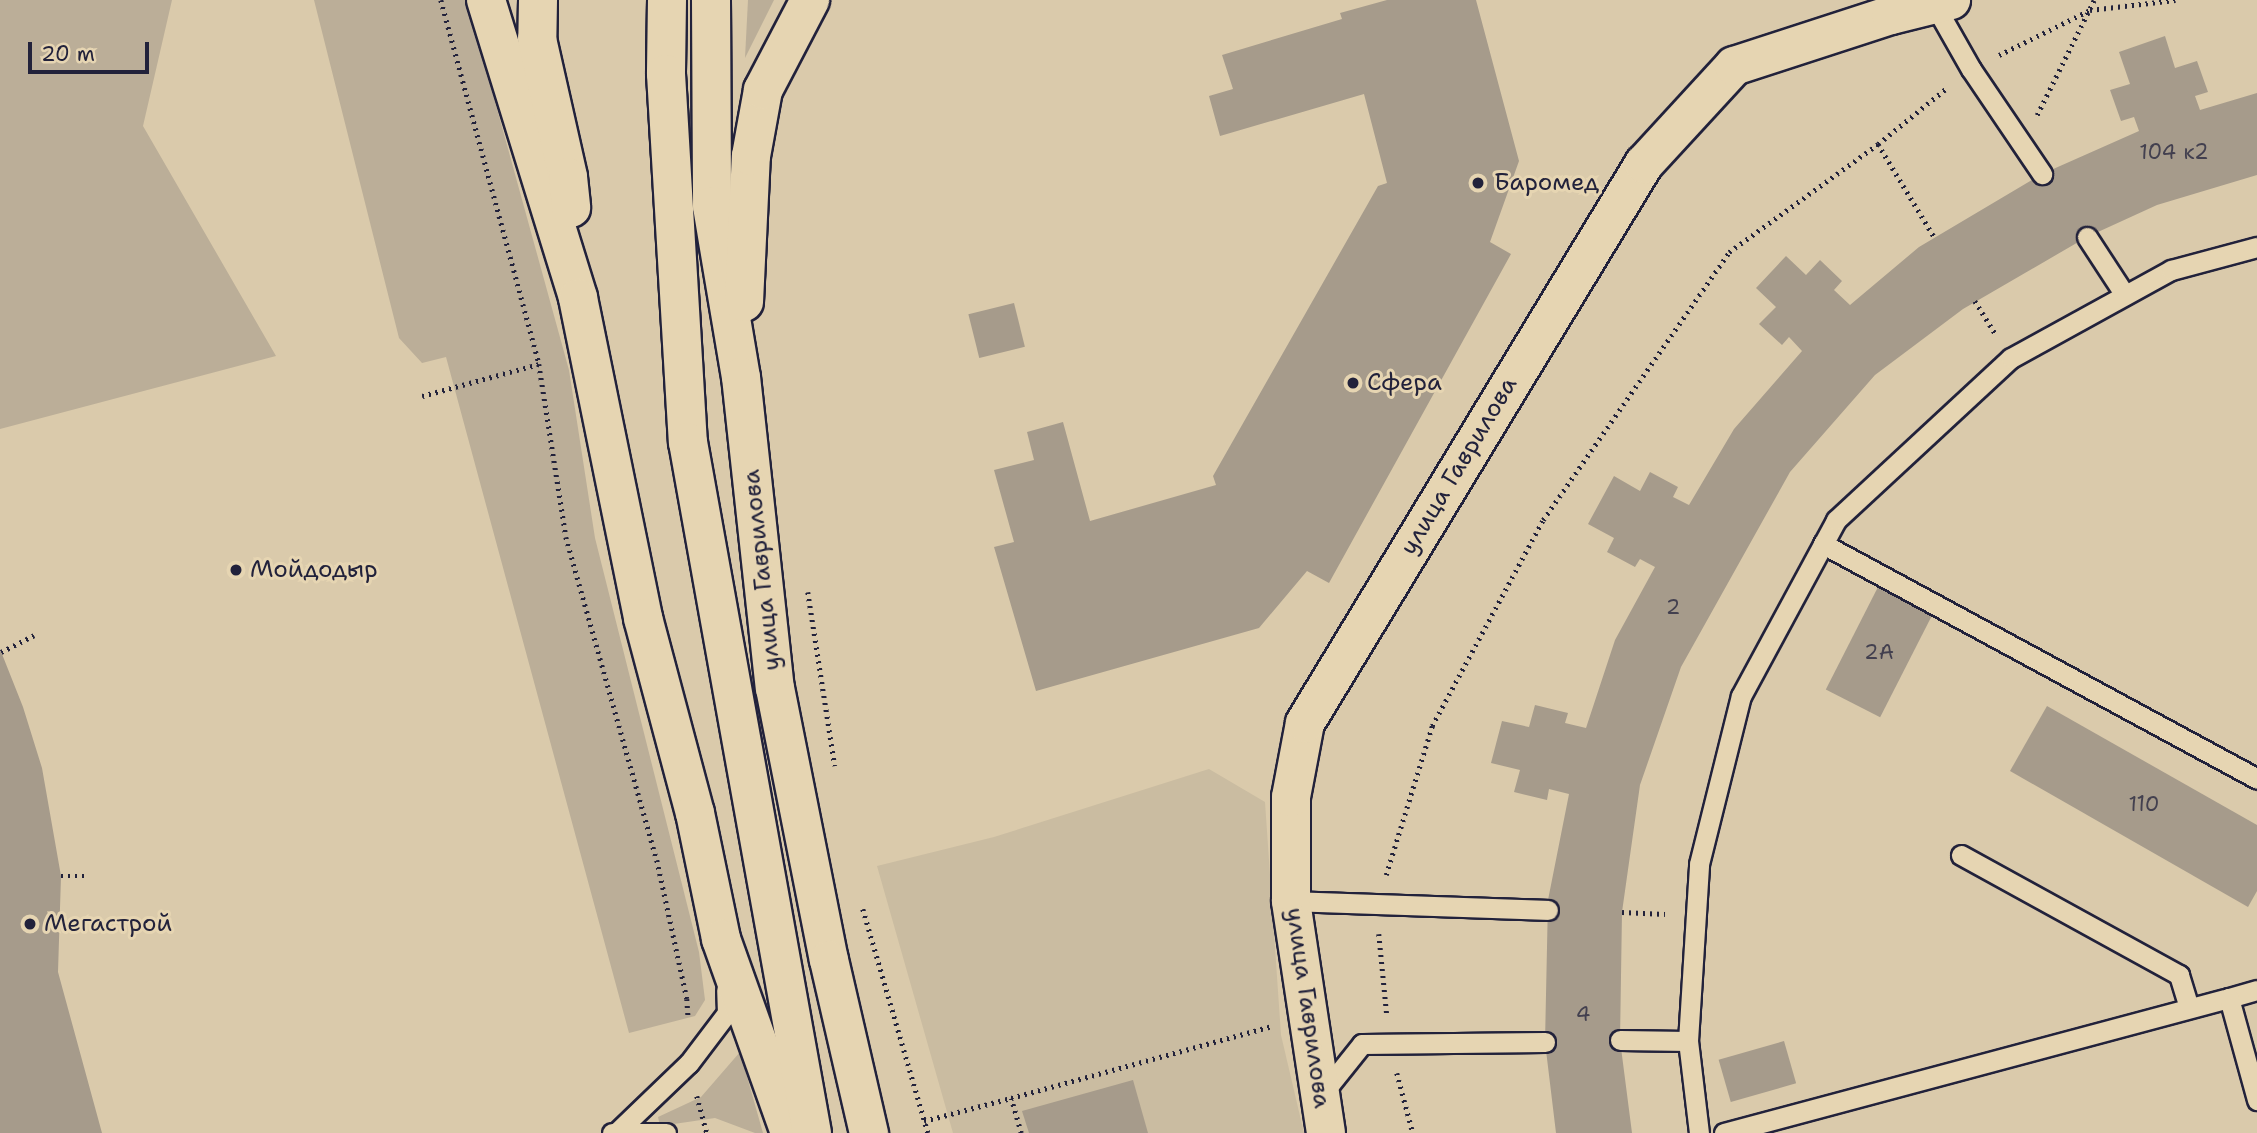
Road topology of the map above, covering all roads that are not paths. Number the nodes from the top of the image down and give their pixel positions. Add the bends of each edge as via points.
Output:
1 (486, 0) edge
2 (537, 0) edge
3 (667, 0) edge
4 (711, 0) edge
5 (810, 0) edge
6 (1943, 2) edge
7 (2042, 174) dead end
8 (2087, 237) dead end
9 (2257, 247) edge
10 (2125, 295) junction
11 (578, 298) junction
12 (741, 377) junction
13 (1823, 544) junction
14 (2257, 779) edge
15 (1961, 855) dead end
16 (1292, 901) junction
17 (1548, 910) dead end
18 (721, 939) junction
19 (2257, 990) edge
20 (2229, 998) junction
21 (2189, 1008) junction
22 (1620, 1040) dead end
23 (1688, 1041) junction
24 (1545, 1042) dead end
25 (2257, 1100) edge
26 (1323, 1115) edge
27 (615, 1132) edge
28 (666, 1133) edge
29 (790, 1133) edge
30 (811, 1133) edge
31 (869, 1133) edge
32 (1699, 1133) edge
33 (1724, 1133) edge

1 - 11 main road
2 - 11 main road via 537,39 568,177
3 - 30 main road, улица Гаврилова via 666,74 688,442
4 - 12 main road, улица Гаврилова via 712,206
5 - 12 main road via 763,90 751,156
6 - 7 lane via 1971,69
6 - 16 main road, улица Гаврилова via 1734,66 1644,164 1305,723 1292,797
8 - 10 lane
9 - 10 lane via 2171,270
10 - 13 lane via 2011,358 1836,520
11 - 18 main road via 643,618 695,813
12 - 31 main road, улица Гаврилова via 775,688
13 - 14 lane
13 - 23 lane via 1741,696 1699,864
15 - 21 lane via 2179,975
16 - 17 lane
16 - 26 main road, улица Гаврилова
18 - 27 lane via 727,1013 689,1063
18 - 29 main road
19 - 20 lane
20 - 21 lane
20 - 25 lane
21 - 33 lane
22 - 23 lane
23 - 32 lane
24 - 26 lane via 1362,1044
27 - 28 lane

